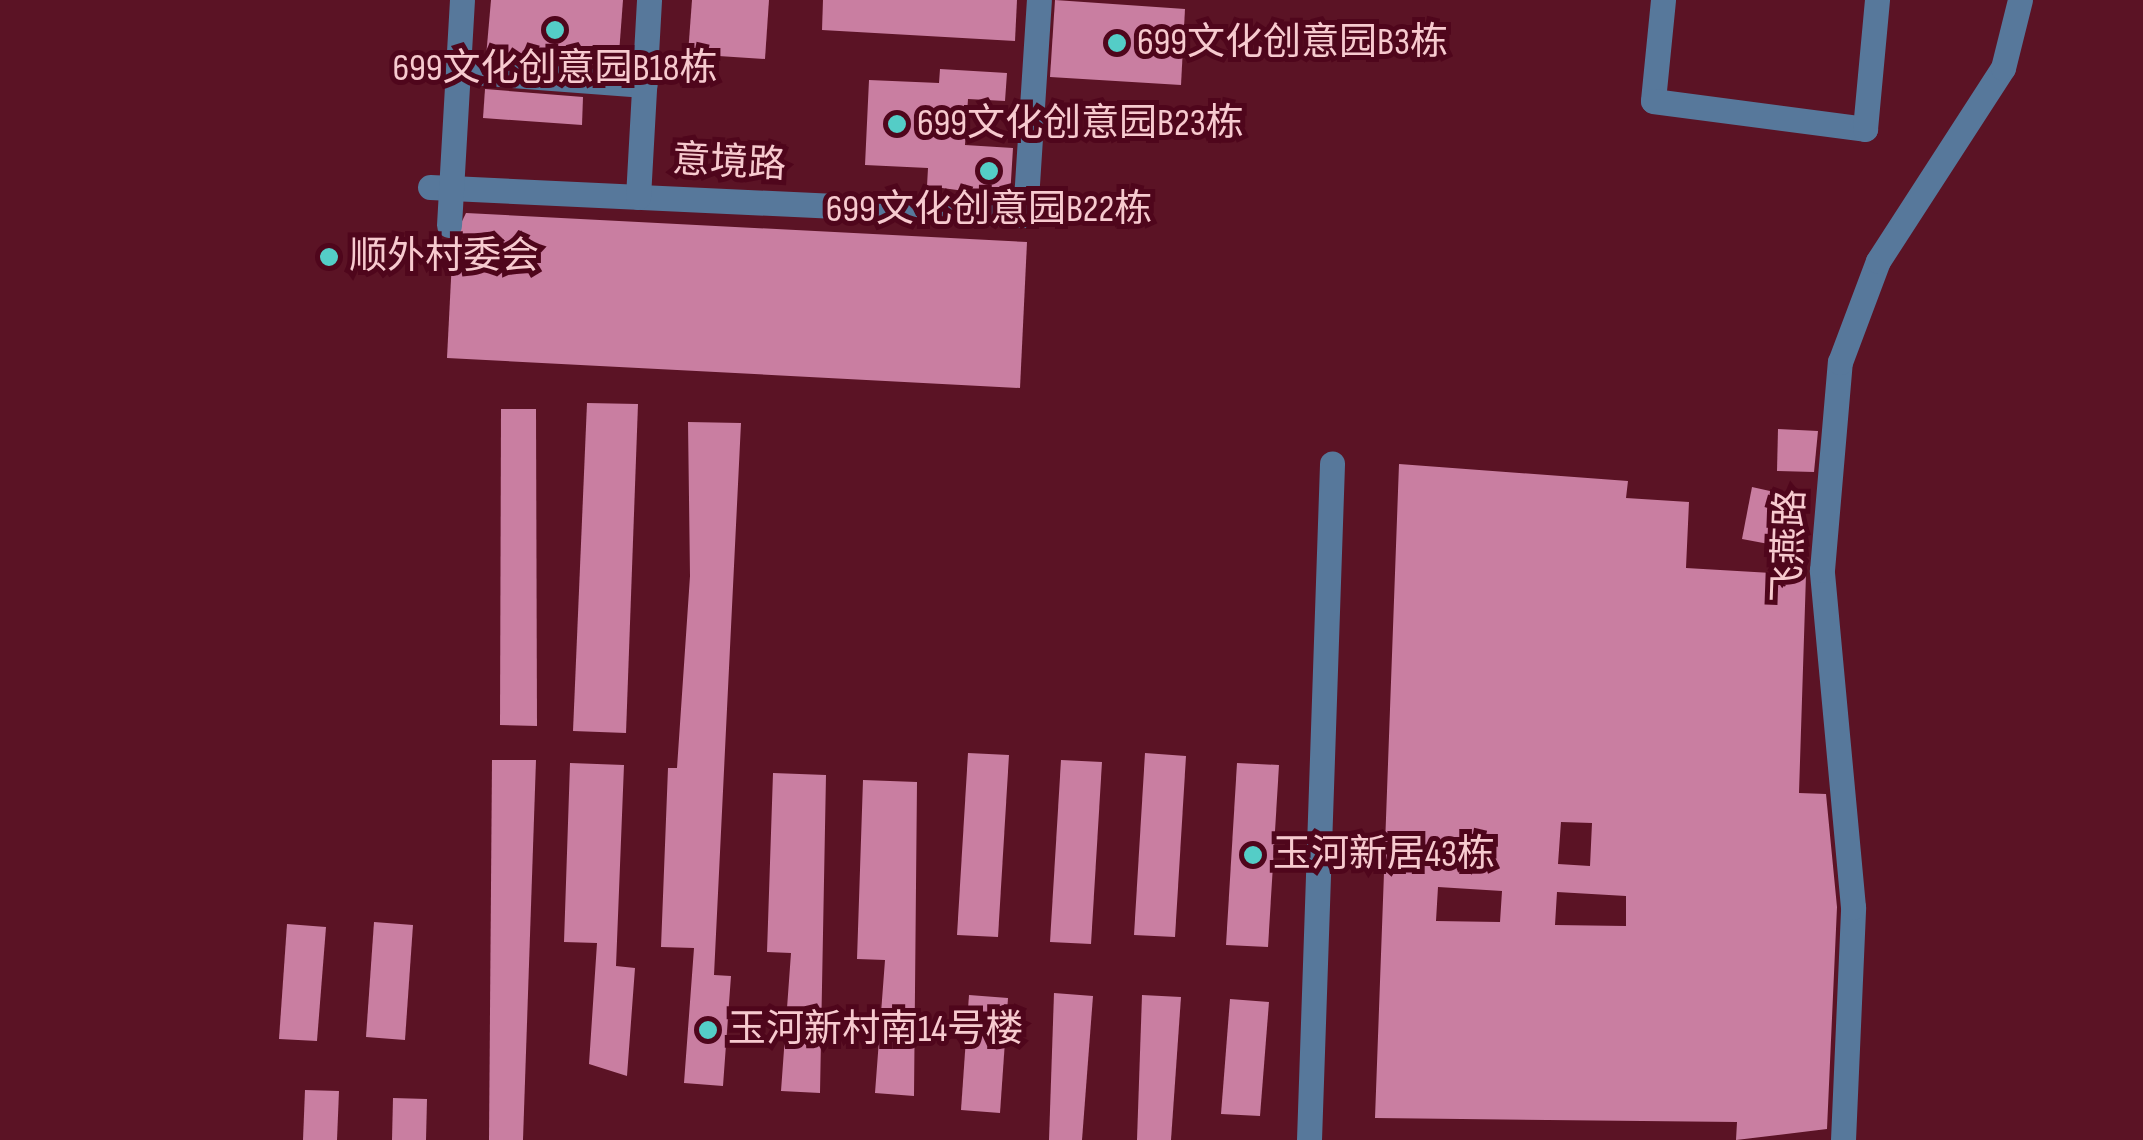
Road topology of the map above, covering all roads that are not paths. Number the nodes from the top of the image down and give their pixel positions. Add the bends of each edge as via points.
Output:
1 (462, 0) edge
2 (649, 0) edge
3 (1040, 0) edge
4 (1663, 0) edge
5 (1877, 0) edge
6 (2020, 0) edge
7 (459, 71) junction
8 (644, 85) junction
9 (441, 187) junction
10 (638, 196) junction
11 (450, 226) dead end
12 (1332, 463) dead end
13 (1309, 1140) edge
14 (1843, 1140) edge

1 - 7 street
2 - 8 street
3 - 10 street, 意境路 via 1025,215
4 - 5 street via 1653,101 1865,129
6 - 14 street, 飞燕路 via 2003,68 1878,261 1840,362 1822,570 1852,908
7 - 8 street
7 - 9 street
8 - 10 street
9 - 10 street, 意境路
9 - 11 street
12 - 13 street

